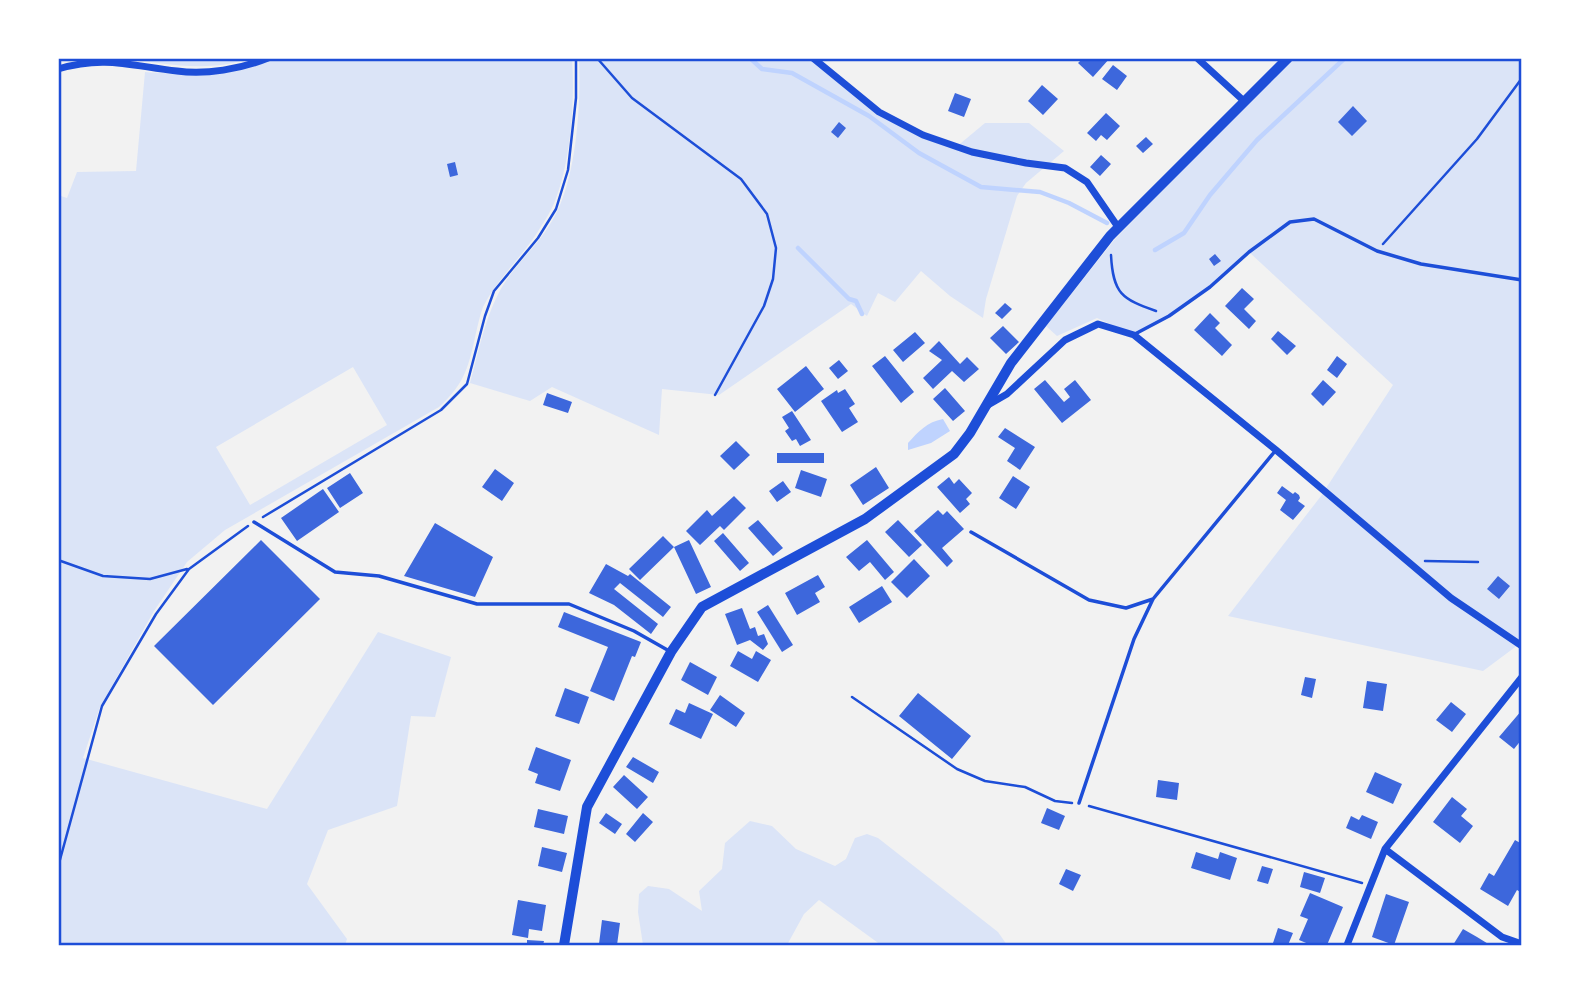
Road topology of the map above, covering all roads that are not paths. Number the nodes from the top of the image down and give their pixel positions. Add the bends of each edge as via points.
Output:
1 (268, 58) edge
2 (813, 58) edge
3 (1197, 58) edge
4 (1288, 58) edge
5 (58, 69) edge
6 (1245, 102) junction
7 (1118, 227) junction
8 (1522, 280) edge
9 (1135, 335) junction
10 (984, 407) junction
11 (1276, 450) junction
12 (254, 522) road end
13 (971, 532) dead end
14 (1153, 600) junction
15 (1522, 646) edge
16 (671, 652) junction
17 (1522, 677) edge
18 (1079, 803) road end
19 (1385, 849) junction
20 (1522, 944) edge
21 (564, 945) edge
22 (1347, 945) edge

1 - 5 street via 232,69 180,72 114,61
2 - 7 street via 879,113 923,135 972,152 1065,168 1087,182
3 - 6 street
4 - 6 street
6 - 7 street
7 - 10 street via 1011,363
8 - 9 lane via 1421,264 1377,251 1314,219 1290,222 1210,287
9 - 10 street via 1098,324 1065,340 1007,394
9 - 11 street
10 - 16 street via 954,454 926,476 865,519 702,607
11 - 14 lane
11 - 15 street via 1451,598
12 - 16 lane via 335,572 379,576 477,604 569,604
13 - 14 lane via 1088,600 1126,608
14 - 18 lane via 1134,639
16 - 21 street via 587,807
17 - 19 street
19 - 20 street via 1502,937
19 - 22 street

